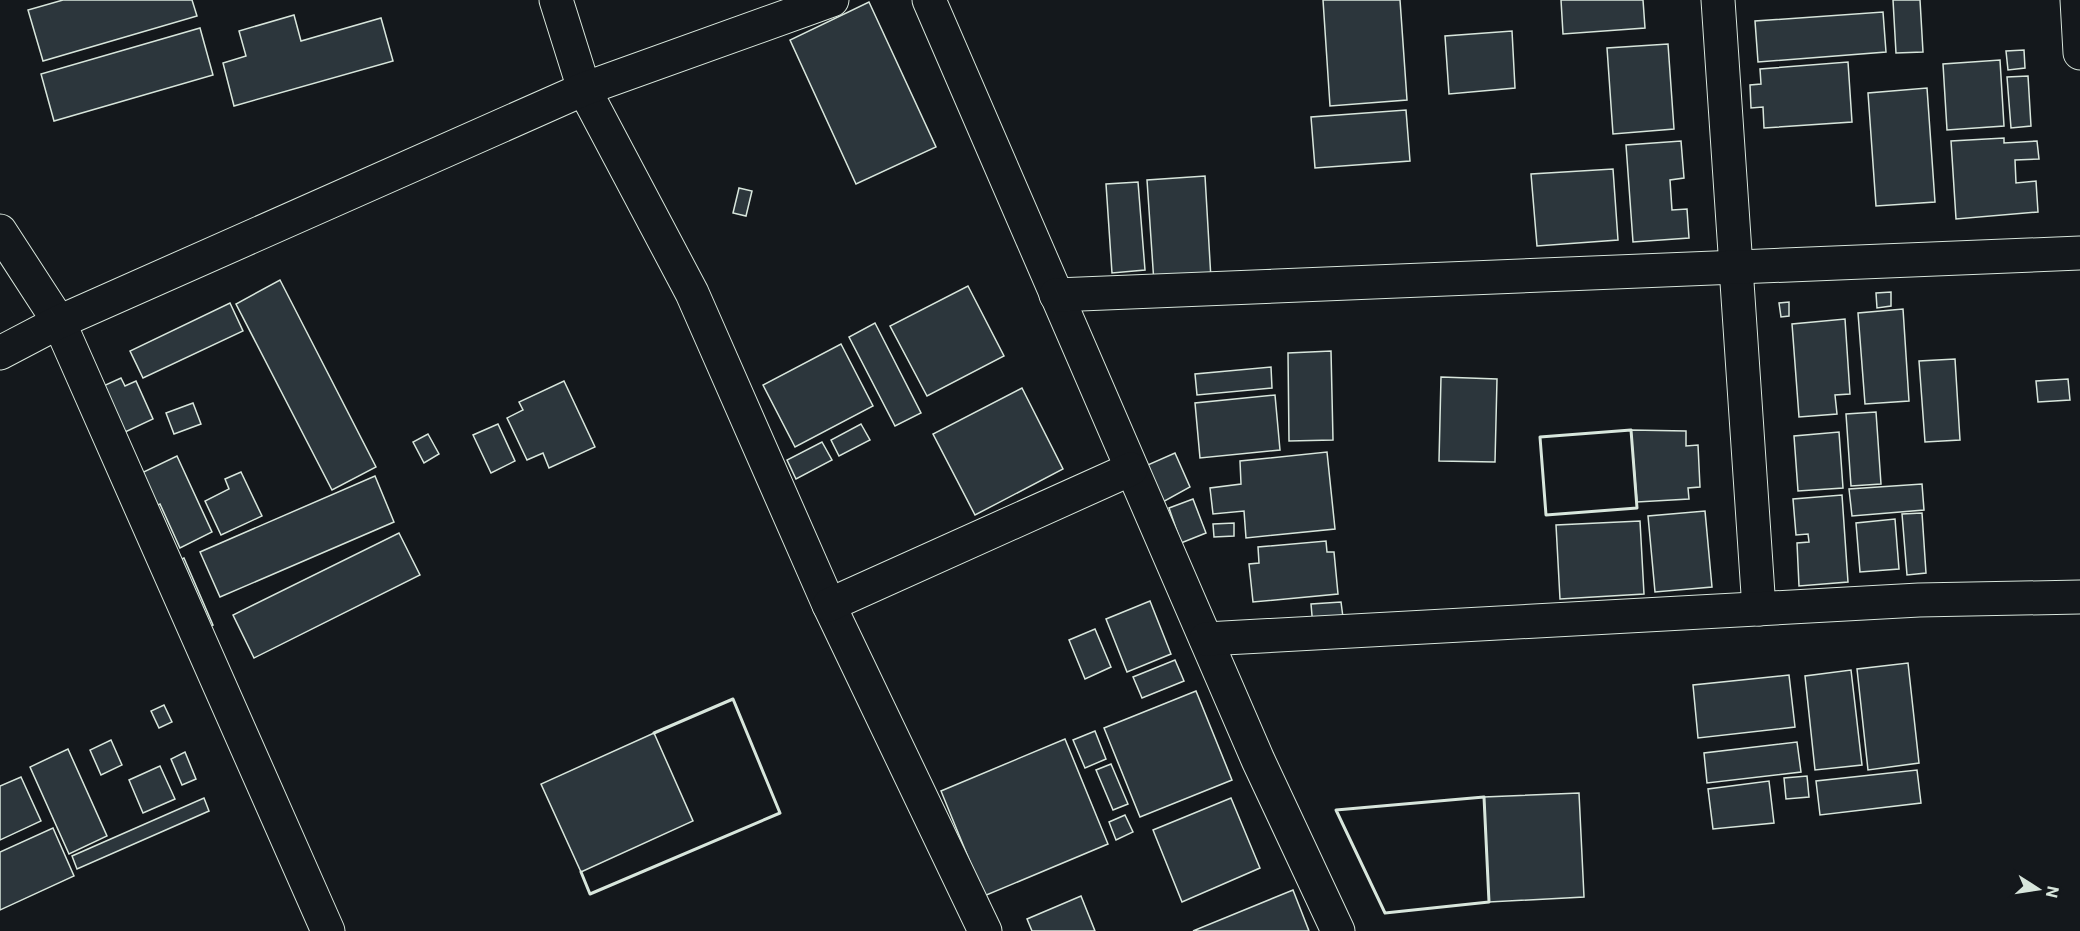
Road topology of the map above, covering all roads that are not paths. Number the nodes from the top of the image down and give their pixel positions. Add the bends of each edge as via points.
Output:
1 (556, 0) edge
2 (832, 0) edge
3 (929, 0) edge
4 (1718, 0) edge
5 (2077, 0) edge
6 (2080, 53) edge
7 (584, 89) junction
8 (0, 231) edge
9 (2080, 254) edge
10 (1736, 268) junction
11 (1056, 295) junction
12 (59, 322) junction
13 (0, 353) edge
14 (1131, 469) junction
15 (2080, 597) edge
16 (829, 605) junction
17 (1759, 609) junction
18 (1206, 639) junction
19 (328, 931) edge
20 (985, 931) edge
21 (1338, 931) edge

1 - 7 street
2 - 7 street
3 - 11 street
4 - 10 street
5 - 6 street
7 - 12 street
7 - 16 street via 692,293
8 - 12 street
9 - 10 street
10 - 11 street
10 - 17 street
11 - 14 street
12 - 13 street
12 - 19 street
14 - 16 street
14 - 18 street
15 - 17 street via 1919,600
16 - 20 street
17 - 18 street
18 - 21 street

